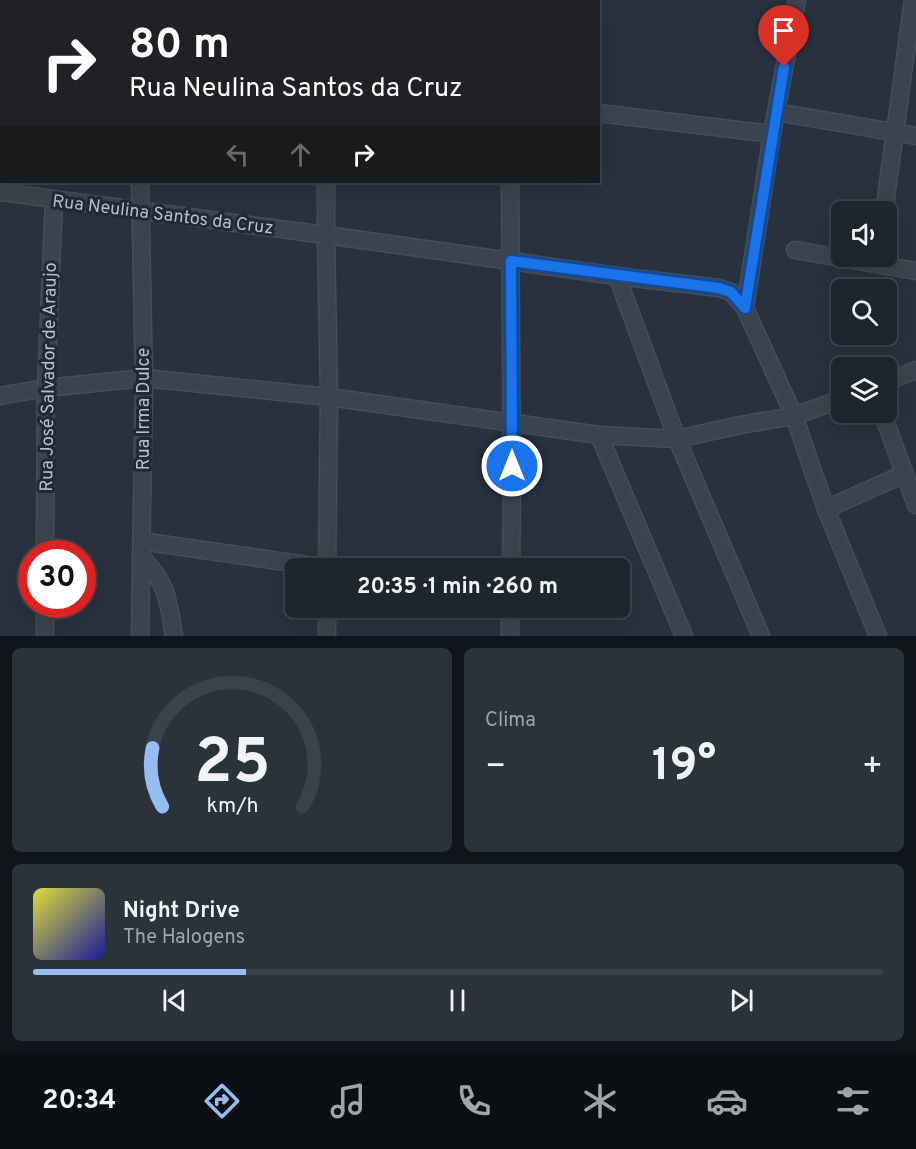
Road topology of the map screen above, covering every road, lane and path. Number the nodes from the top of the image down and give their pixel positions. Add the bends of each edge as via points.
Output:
1 (797, 0) edge
2 (913, 0) edge
3 (776, 112) junction
4 (600, 113) edge
5 (894, 132) junction
6 (772, 134) junction
7 (916, 136) edge
8 (140, 183) edge
9 (326, 183) edge
10 (510, 183) edge
11 (0, 192) edge
12 (54, 200) junction
13 (885, 201) edge
14 (140, 210) junction
15 (326, 235) junction
16 (795, 250) dead end
17 (831, 254) edge
18 (511, 261) junction
19 (897, 266) edge
20 (916, 271) edge
21 (617, 276) junction
22 (745, 308) junction
23 (916, 370) edge
24 (144, 378) junction
25 (897, 378) edge
26 (46, 388) junction
27 (0, 396) edge
28 (329, 397) junction
29 (831, 403) edge
30 (794, 416) junction
31 (512, 423) junction
32 (886, 423) edge
33 (599, 435) junction
34 (677, 439) junction
35 (904, 474) junction
36 (916, 505) edge
37 (826, 509) junction
38 (45, 540) edge
39 (141, 549) junction
40 (327, 558) edge
41 (511, 558) edge
42 (285, 564) edge
43 (45, 618) edge
44 (327, 618) edge
45 (510, 618) edge
46 (45, 636) edge
47 (140, 636) edge
48 (174, 636) edge
49 (327, 636) edge
50 (510, 636) edge
51 (684, 636) edge
52 (761, 636) edge
53 (878, 636) edge

1 - 3 street
2 - 5 street
3 - 5 street
3 - 6 street
4 - 6 street
5 - 7 street
5 - 13 street
6 - 22 street
8 - 14 street, Rua Irma Dulce
9 - 15 street
10 - 18 street
11 - 12 street, Rua Neulina Santos da Cruz
12 - 14 street, Rua Neulina Santos da Cruz
12 - 26 street, Rua José Salvador de Araujo
14 - 15 street, Rua Neulina Santos da Cruz
14 - 24 street, Rua Irma Dulce
15 - 18 street, Rua Neulina Santos da Cruz
15 - 28 street
16 - 17 street
18 - 21 street, Rua Neulina Santos da Cruz
18 - 31 street
19 - 20 street
21 - 22 street, Rua Neulina Santos da Cruz via 719,288 731,292
21 - 34 street
22 - 30 street
23 - 25 street
24 - 26 street
24 - 28 street
24 - 39 street, Rua Irma Dulce
26 - 27 street
26 - 38 street, Rua José Salvador de Araujo
28 - 31 street
28 - 40 street
29 - 30 street
30 - 34 street
30 - 37 street
31 - 33 street
31 - 41 street
32 - 35 street
33 - 34 street
33 - 51 street
34 - 52 street
35 - 36 street
35 - 37 street
37 - 53 street
39 - 42 street
39 - 47 street, Rua Irma Dulce
39 - 48 street via 162,581
43 - 46 street
44 - 49 street
45 - 50 street

